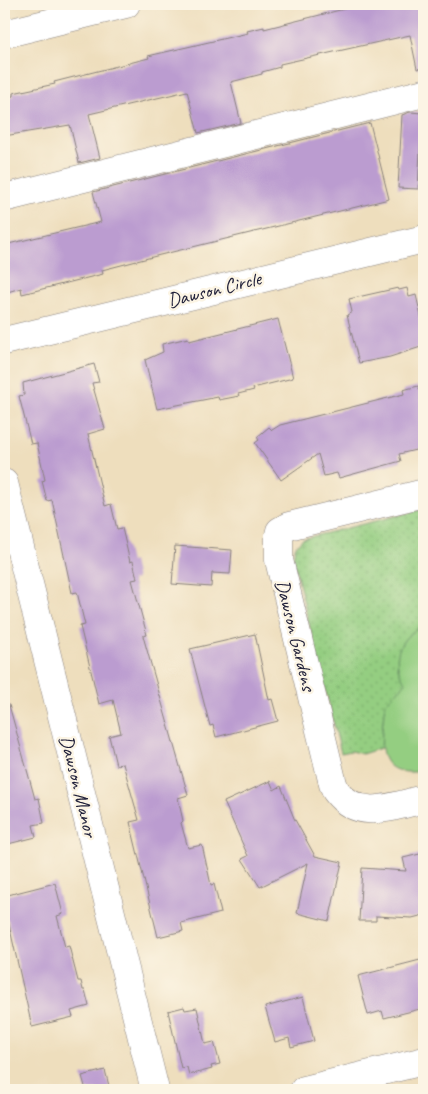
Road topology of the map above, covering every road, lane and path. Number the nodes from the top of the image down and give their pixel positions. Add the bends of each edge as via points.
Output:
1 (126, 4) edge
2 (4, 34) edge
3 (424, 93) edge
4 (4, 198) edge
5 (424, 238) edge
6 (4, 341) edge
7 (4, 483) edge
8 (424, 493) edge
9 (424, 800) edge
10 (424, 1061) edge
11 (155, 1090) edge
12 (304, 1090) edge

1 - 2 street
3 - 4 street
5 - 6 street, Dawson Circle
7 - 11 street, Dawson Manor
8 - 9 street, Dawson Gardens via 289,526 280,531 277,541 283,583 336,791 350,806 359,809 383,809
10 - 12 street

